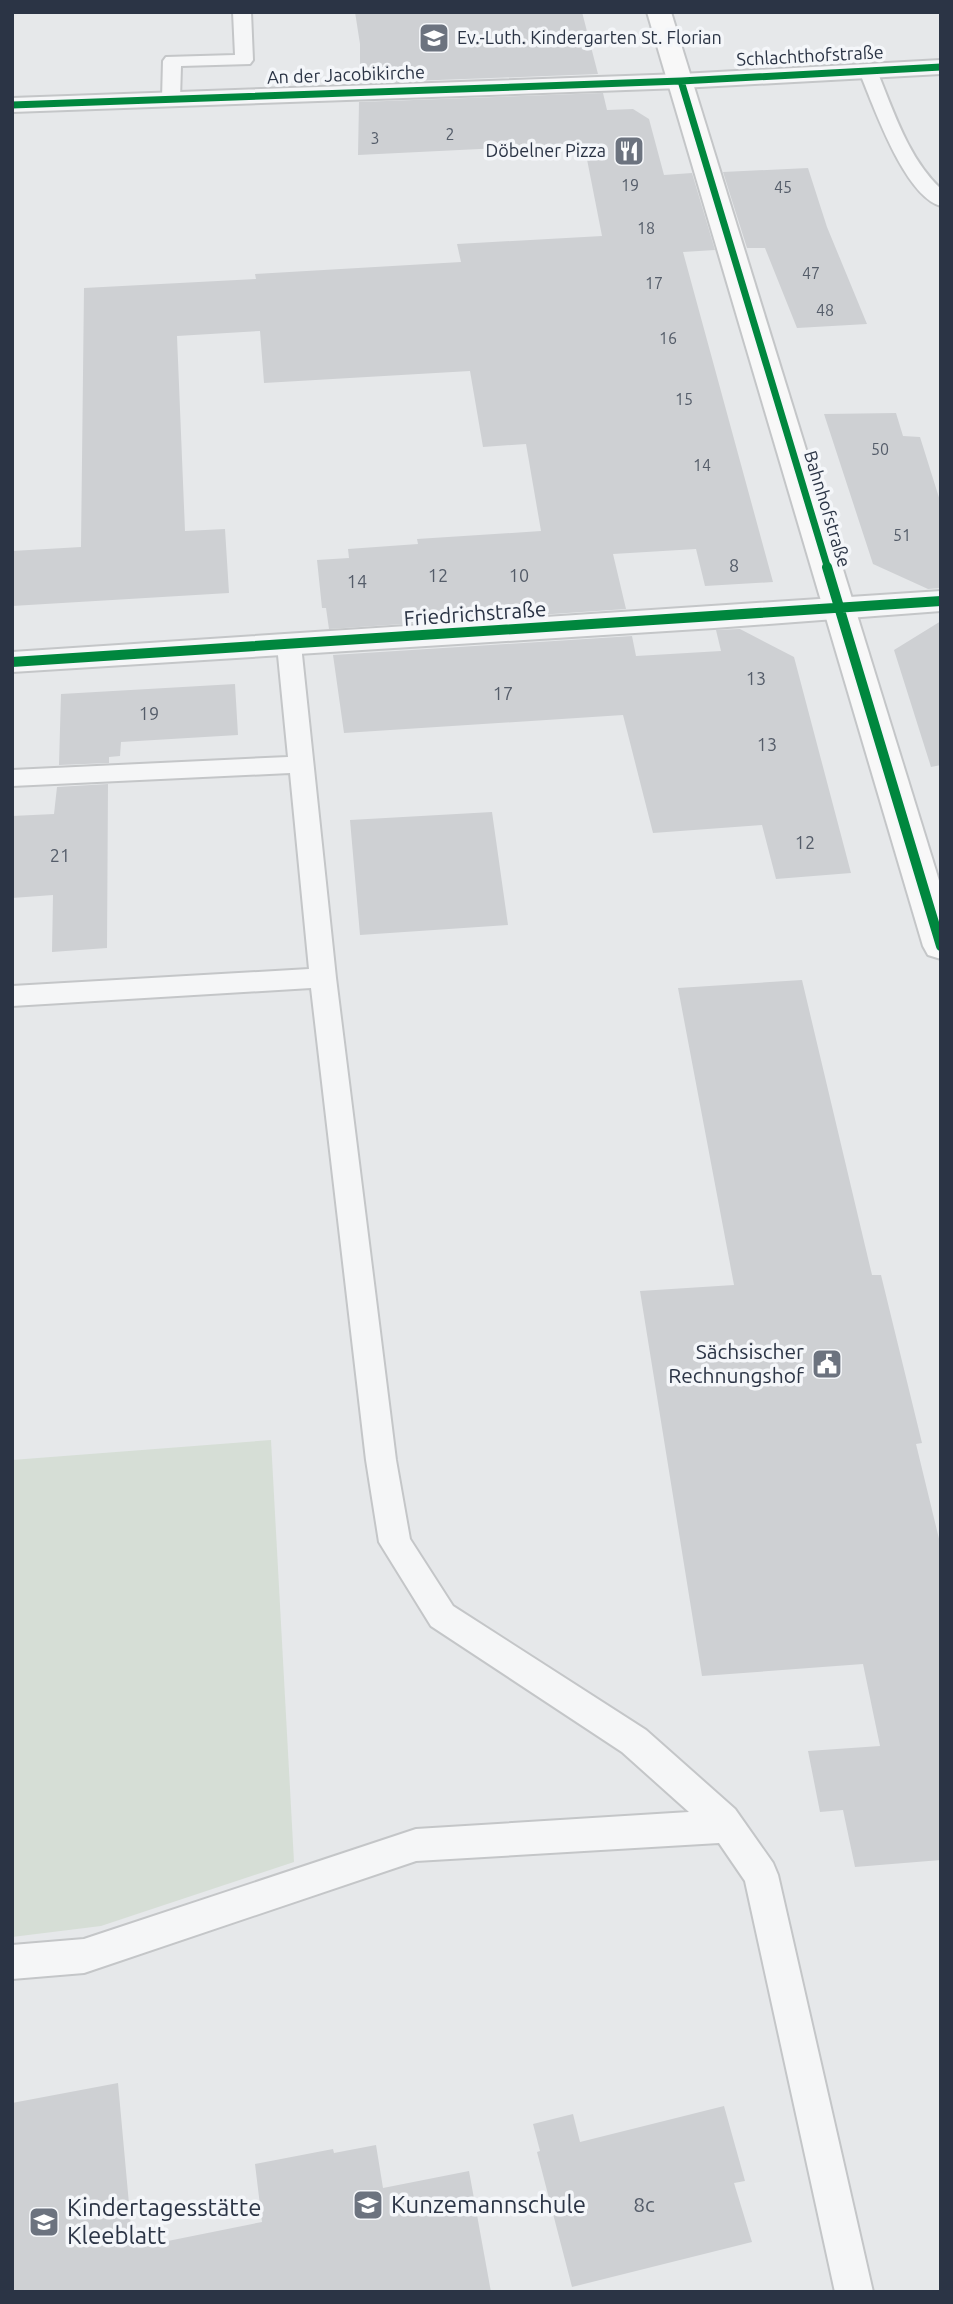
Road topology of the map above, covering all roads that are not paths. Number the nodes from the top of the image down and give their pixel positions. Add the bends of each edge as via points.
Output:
1 (242, 12) edge
2 (659, 12) edge
3 (941, 67) edge
4 (868, 71) junction
5 (681, 81) junction
6 (171, 99) junction
7 (12, 105) edge
8 (941, 200) edge
9 (941, 601) edge
10 (838, 607) junction
11 (289, 645) junction
12 (12, 662) edge
13 (301, 764) junction
14 (12, 778) edge
15 (941, 946) edge
16 (323, 978) junction
17 (12, 996) edge
18 (728, 1826) junction
19 (12, 1962) edge
20 (854, 2292) edge

1 - 6 lane via 244,60 172,61
2 - 5 main road, Bahnhofstraße
3 - 4 street, Schlachthofstraße
4 - 5 street, Schlachthofstraße
4 - 8 lane via 904,156
5 - 6 street, An der Jacobikirche
5 - 10 main road, Bahnhofstraße
6 - 7 street, An der Jacobikirche
9 - 10 street, Friedrichstraße
10 - 11 street, Friedrichstraße
10 - 15 main road, Bahnhofstraße
11 - 12 street, Friedrichstraße
11 - 13 lane
13 - 14 lane
13 - 16 lane
16 - 17 lane
16 - 18 lane via 381,1460 395,1542 442,1616 634,1741
18 - 19 lane via 416,1845 84,1956
18 - 20 lane via 761,1875

